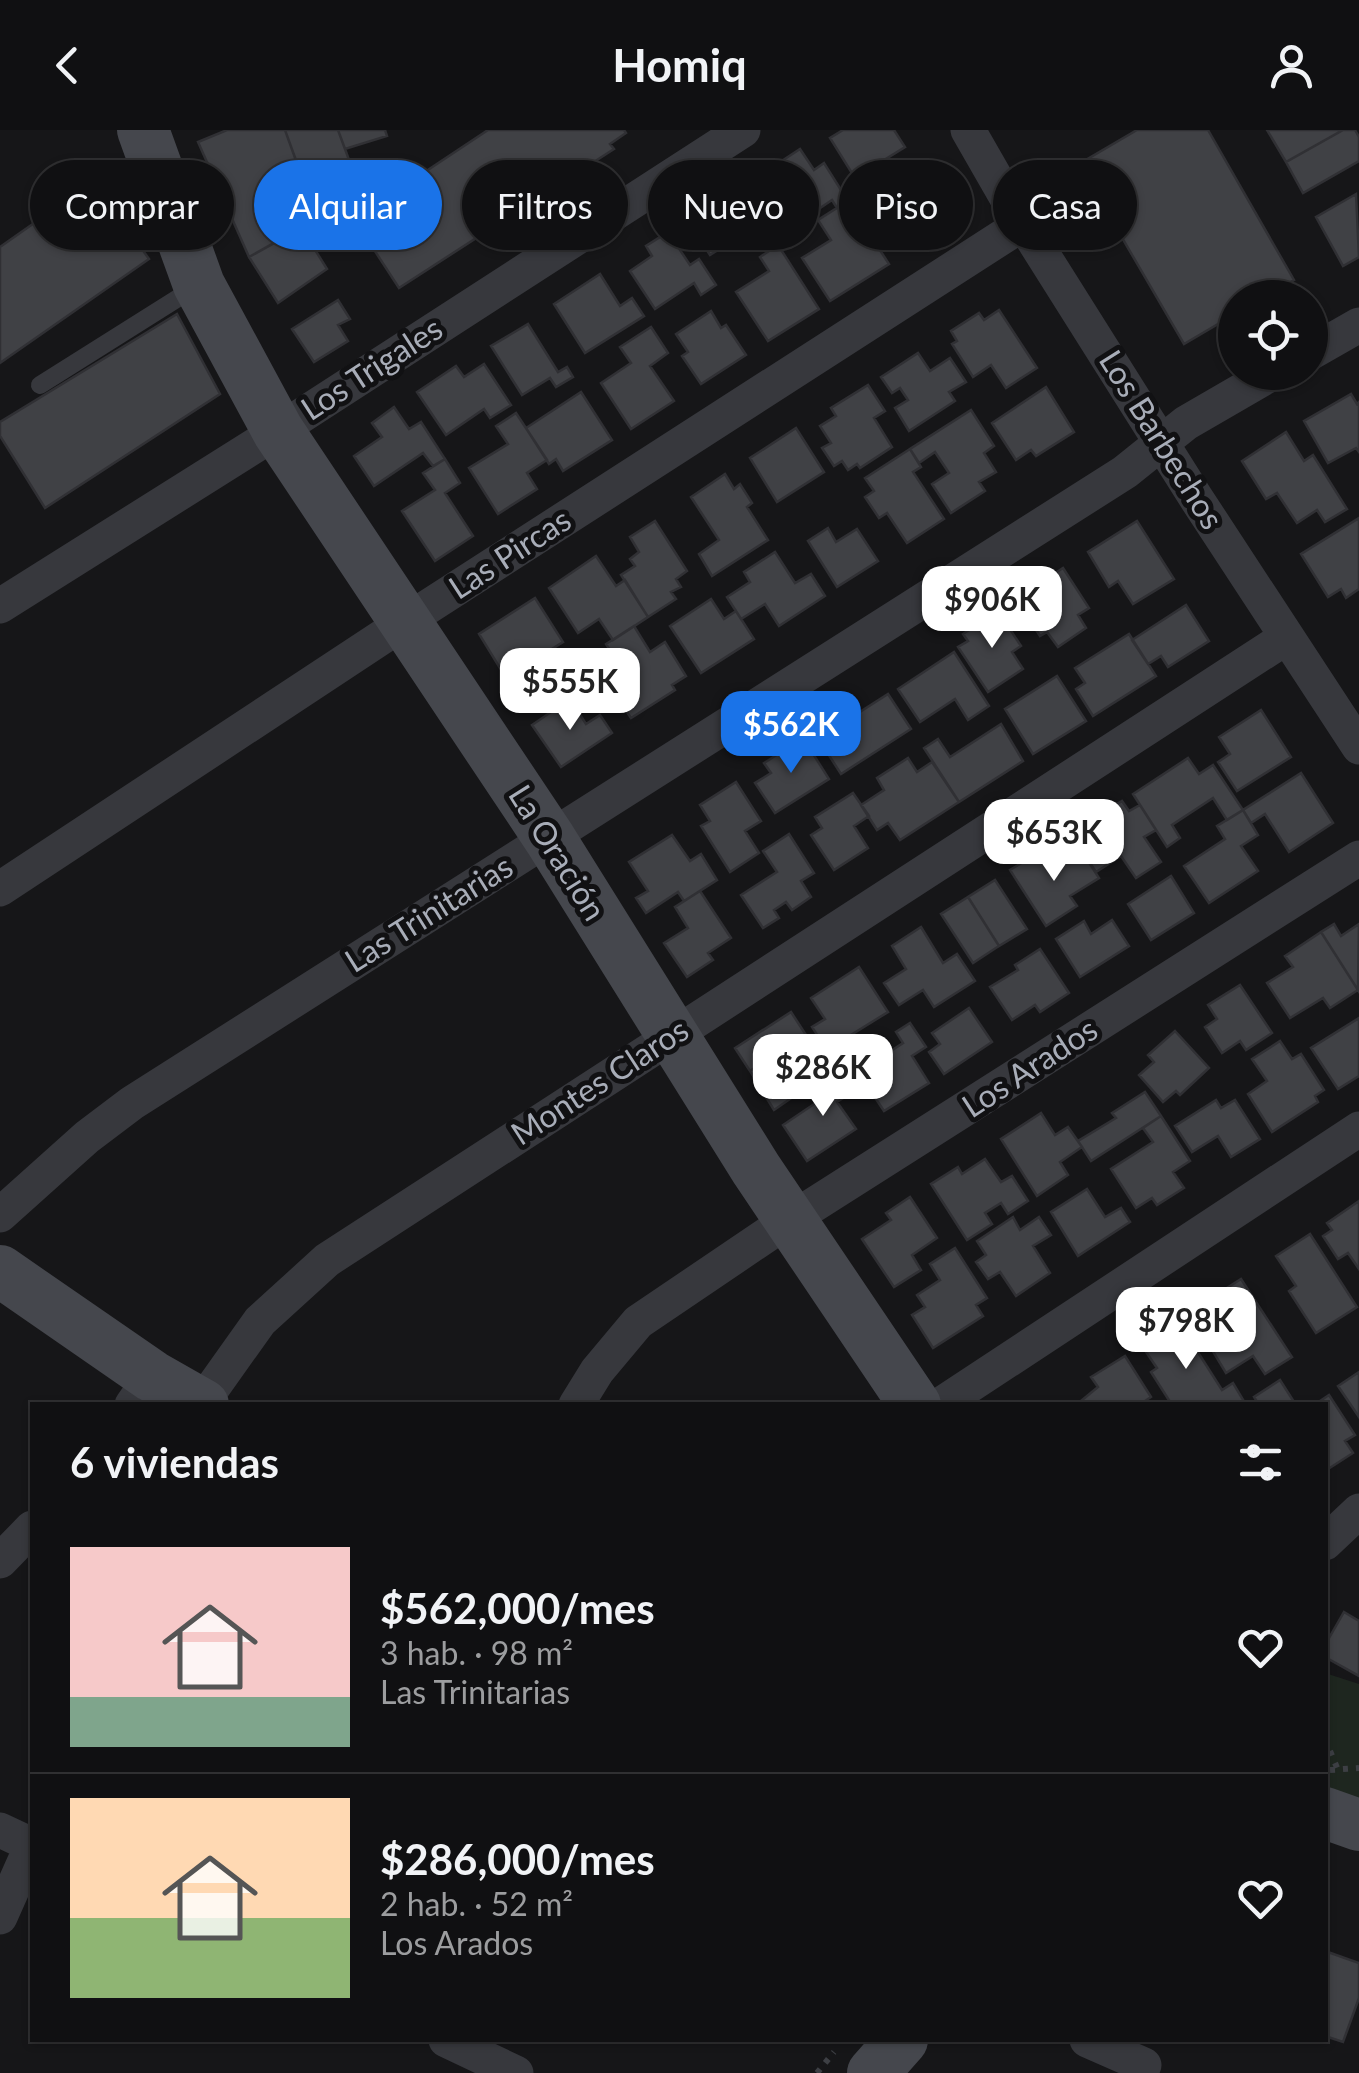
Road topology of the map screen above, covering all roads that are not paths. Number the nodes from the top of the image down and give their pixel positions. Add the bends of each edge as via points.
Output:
1 (143, 130) edge
2 (743, 130) edge
3 (968, 130) edge
4 (993, 172) edge
5 (993, 244) edge
6 (1041, 250) edge
7 (199, 285) junction
8 (1359, 326) edge
9 (1328, 342) edge
10 (40, 385) dead end
11 (1243, 390) edge
12 (278, 430) junction
13 (1163, 443) junction
14 (0, 606) edge
15 (406, 622) junction
16 (1288, 637) junction
17 (1359, 746) edge
18 (550, 839) junction
19 (1359, 858) edge
20 (0, 889) edge
21 (672, 1036) junction
22 (1359, 1129) edge
23 (0, 1215) edge
24 (791, 1220) junction
25 (0, 1271) edge
26 (142, 1391) edge
27 (193, 1402) edge
28 (203, 1402) edge
29 (578, 1402) edge
30 (913, 1402) edge
31 (945, 1402) edge
32 (1359, 1511) edge
33 (30, 1530) edge
34 (1328, 1541) edge
35 (0, 1561) edge
36 (1328, 1814) edge
37 (1359, 1825) edge
38 (0, 1830) edge
39 (30, 1844) edge
40 (30, 1850) edge
41 (0, 1917) edge
42 (450, 2042) edge
43 (900, 2042) edge
44 (1091, 2042) edge
45 (1144, 2065) dead end
46 (516, 2073) edge
47 (873, 2073) edge

1 - 7 main road, La Oración
2 - 12 street, Los Trigales
3 - 4 street, Los Barbechos
5 - 15 street, Las Pircas
6 - 13 street, Los Barbechos
7 - 10 lane
7 - 12 main road, La Oración
8 - 9 street
11 - 13 street, Las Trinitarias
12 - 14 street, Los Trigales
12 - 15 main road, La Oración
13 - 16 street, Los Barbechos
13 - 18 street, Las Trinitarias
15 - 18 main road, La Oración
15 - 20 street, Las Pircas
16 - 17 street, Los Barbechos
16 - 21 street, Montes Claros
18 - 21 main road, La Oración
18 - 23 street, Las Trinitarias via 132,1103
19 - 24 street, Los Arados
21 - 24 main road, La Oración
21 - 28 street, Montes Claros via 326,1260 260,1321
22 - 31 street
24 - 29 street, Los Arados via 638,1322
24 - 30 main road, La Oración
25 - 26 main road
26 - 27 main road
32 - 34 street
33 - 35 street
36 - 37 main road
38 - 39 street
40 - 41 street
42 - 46 street
43 - 47 main road
44 - 45 street

